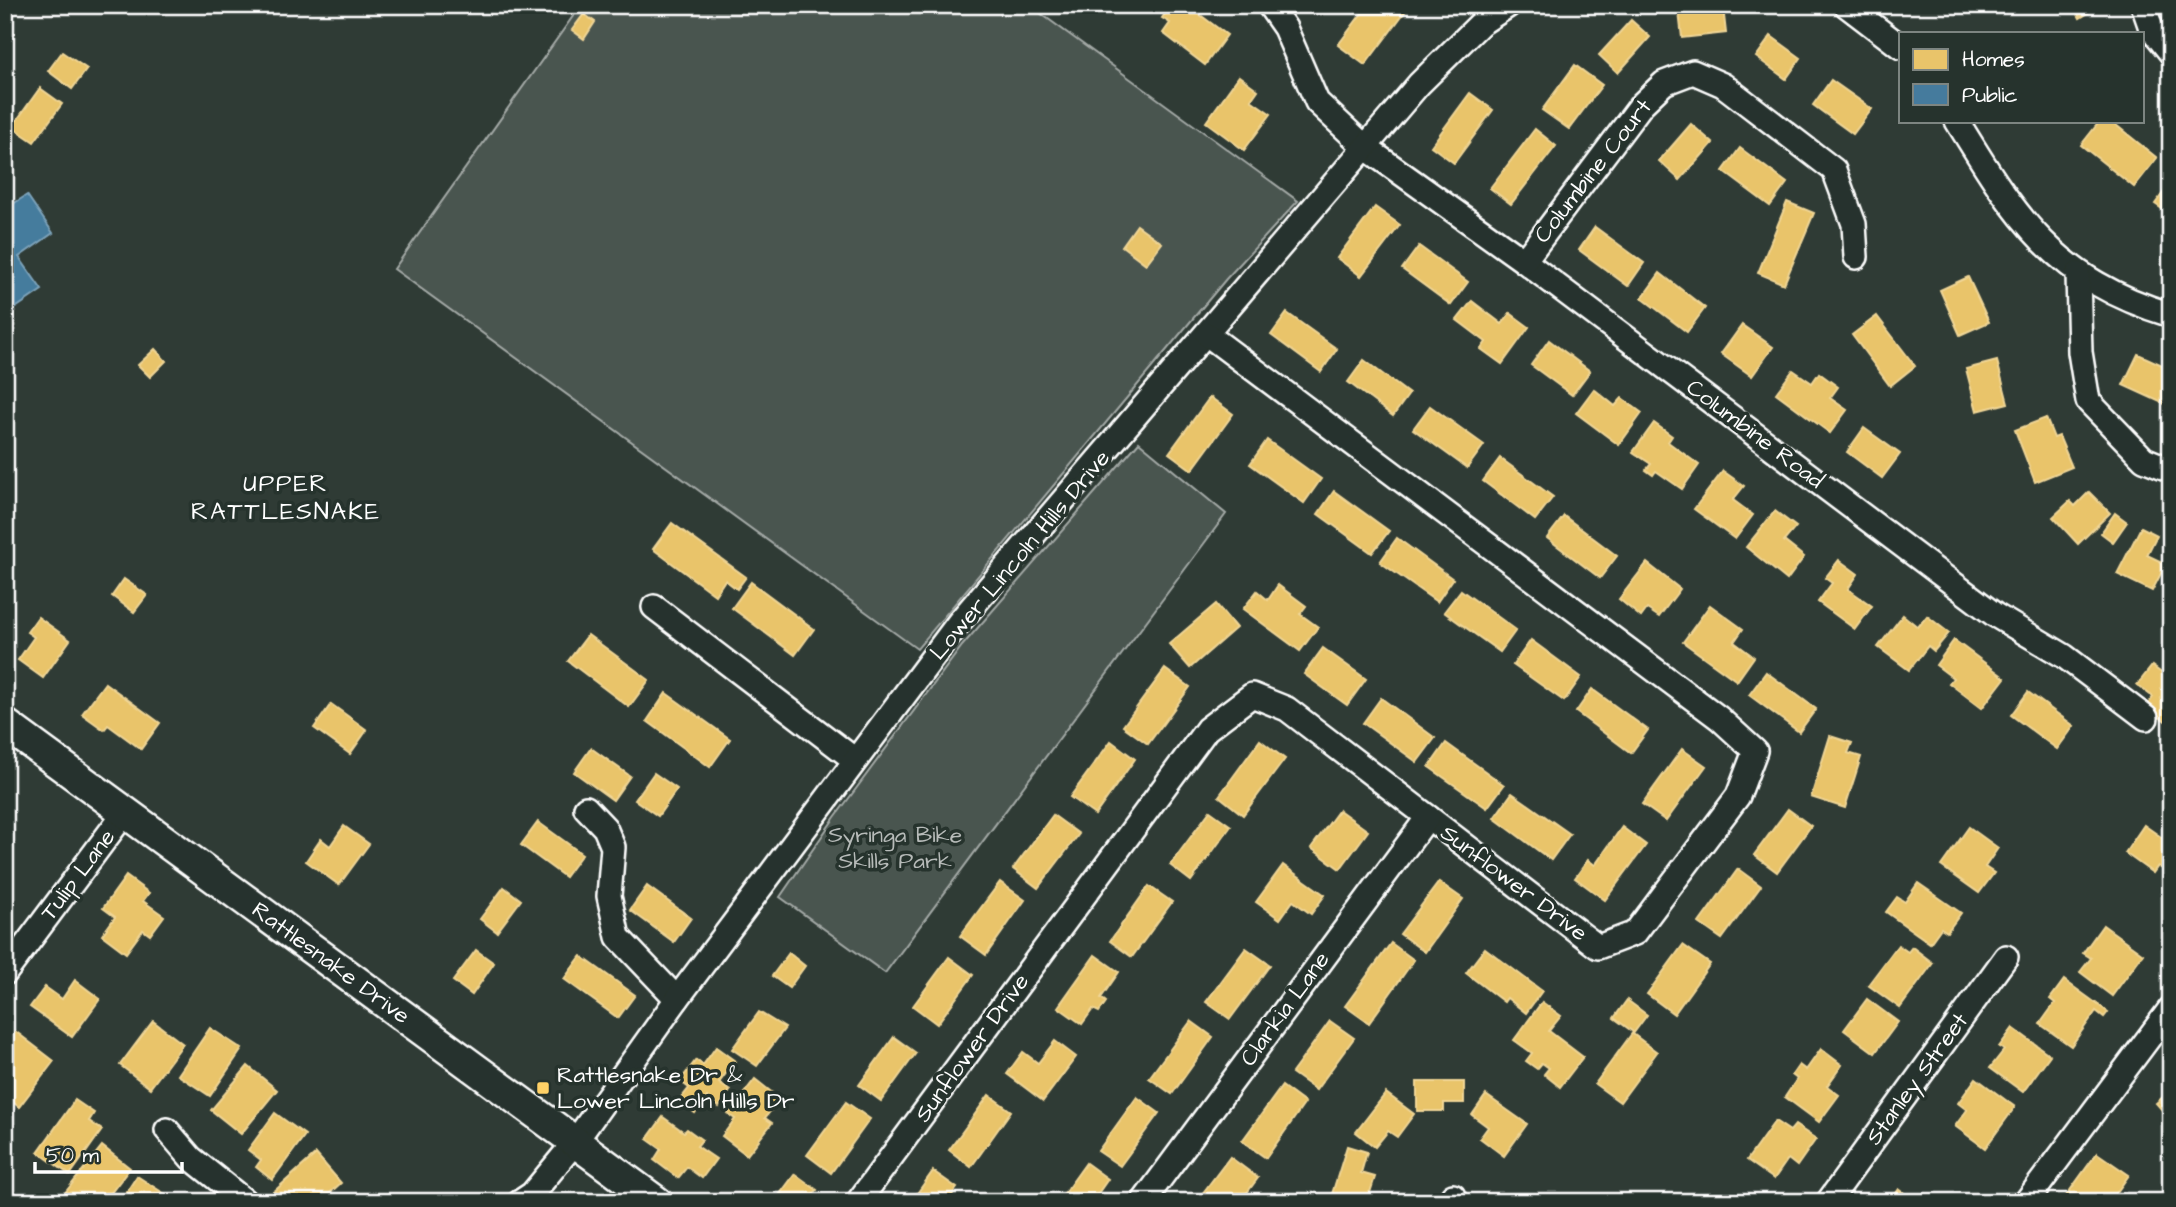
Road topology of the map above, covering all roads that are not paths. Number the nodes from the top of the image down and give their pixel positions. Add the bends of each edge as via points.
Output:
1 (1269, 5) edge
2 (1509, 5) edge
3 (1846, 5) edge
4 (2143, 5) edge
5 (1899, 45) edge
6 (2171, 53) edge
7 (1958, 122) edge
8 (1366, 148) junction
9 (1856, 257) dead end
10 (1524, 261) junction
11 (2078, 274) junction
12 (2171, 315) edge
13 (1208, 335) junction
14 (2171, 470) edge
15 (654, 607) dead end
16 (2146, 718) dead end
17 (5, 724) edge
18 (855, 760) junction
19 (586, 808) dead end
20 (126, 811) junction
21 (1428, 817) junction
22 (2006, 957) dead end
23 (5, 972) edge
24 (677, 999) junction
25 (2171, 1008) edge
26 (167, 1130) dead end
27 (575, 1142) junction
28 (246, 1202) edge
29 (520, 1202) edge
30 (657, 1202) edge
31 (858, 1202) edge
32 (1143, 1202) edge
33 (1828, 1202) edge
34 (2025, 1202) edge

1 - 8 street, Columbine Road via 1285,28 1317,102
2 - 8 street, Lower Lincoln Hills Drive via 1480,24 1419,84
3 - 5 street
4 - 6 street via 2151,28
7 - 11 street via 2030,231
8 - 10 street, Columbine Road
8 - 13 street, Lower Lincoln Hills Drive
9 - 10 street, Columbine Court via 1854,224 1834,170 1723,85 1693,72 1664,83 1642,104
10 - 16 street, Columbine Road via 1995,615 2064,656
11 - 12 street via 2132,303
11 - 14 street via 2080,352 2088,401 2144,459
13 - 18 street, Lower Lincoln Hills Drive via 960,621
13 - 21 street, Sunflower Drive via 1719,718 1755,751 1738,796 1634,933 1598,947
15 - 18 street
17 - 20 street, Rattlesnake Drive
18 - 24 street, Lower Lincoln Hills Drive
19 - 24 street via 605,828 612,847 609,896 618,937
20 - 23 street, Tulip Lane
20 - 27 street, Rattlesnake Drive
21 - 31 street, Sunflower Drive via 1287,709 1252,695 1207,729
21 - 32 street, Clarkia Lane
22 - 33 street, Stanley Street
24 - 27 street, Lower Lincoln Hills Drive
25 - 34 street
26 - 28 street via 191,1158
27 - 29 street, Lower Lincoln Hills Drive
27 - 30 street, Rattlesnake Drive

